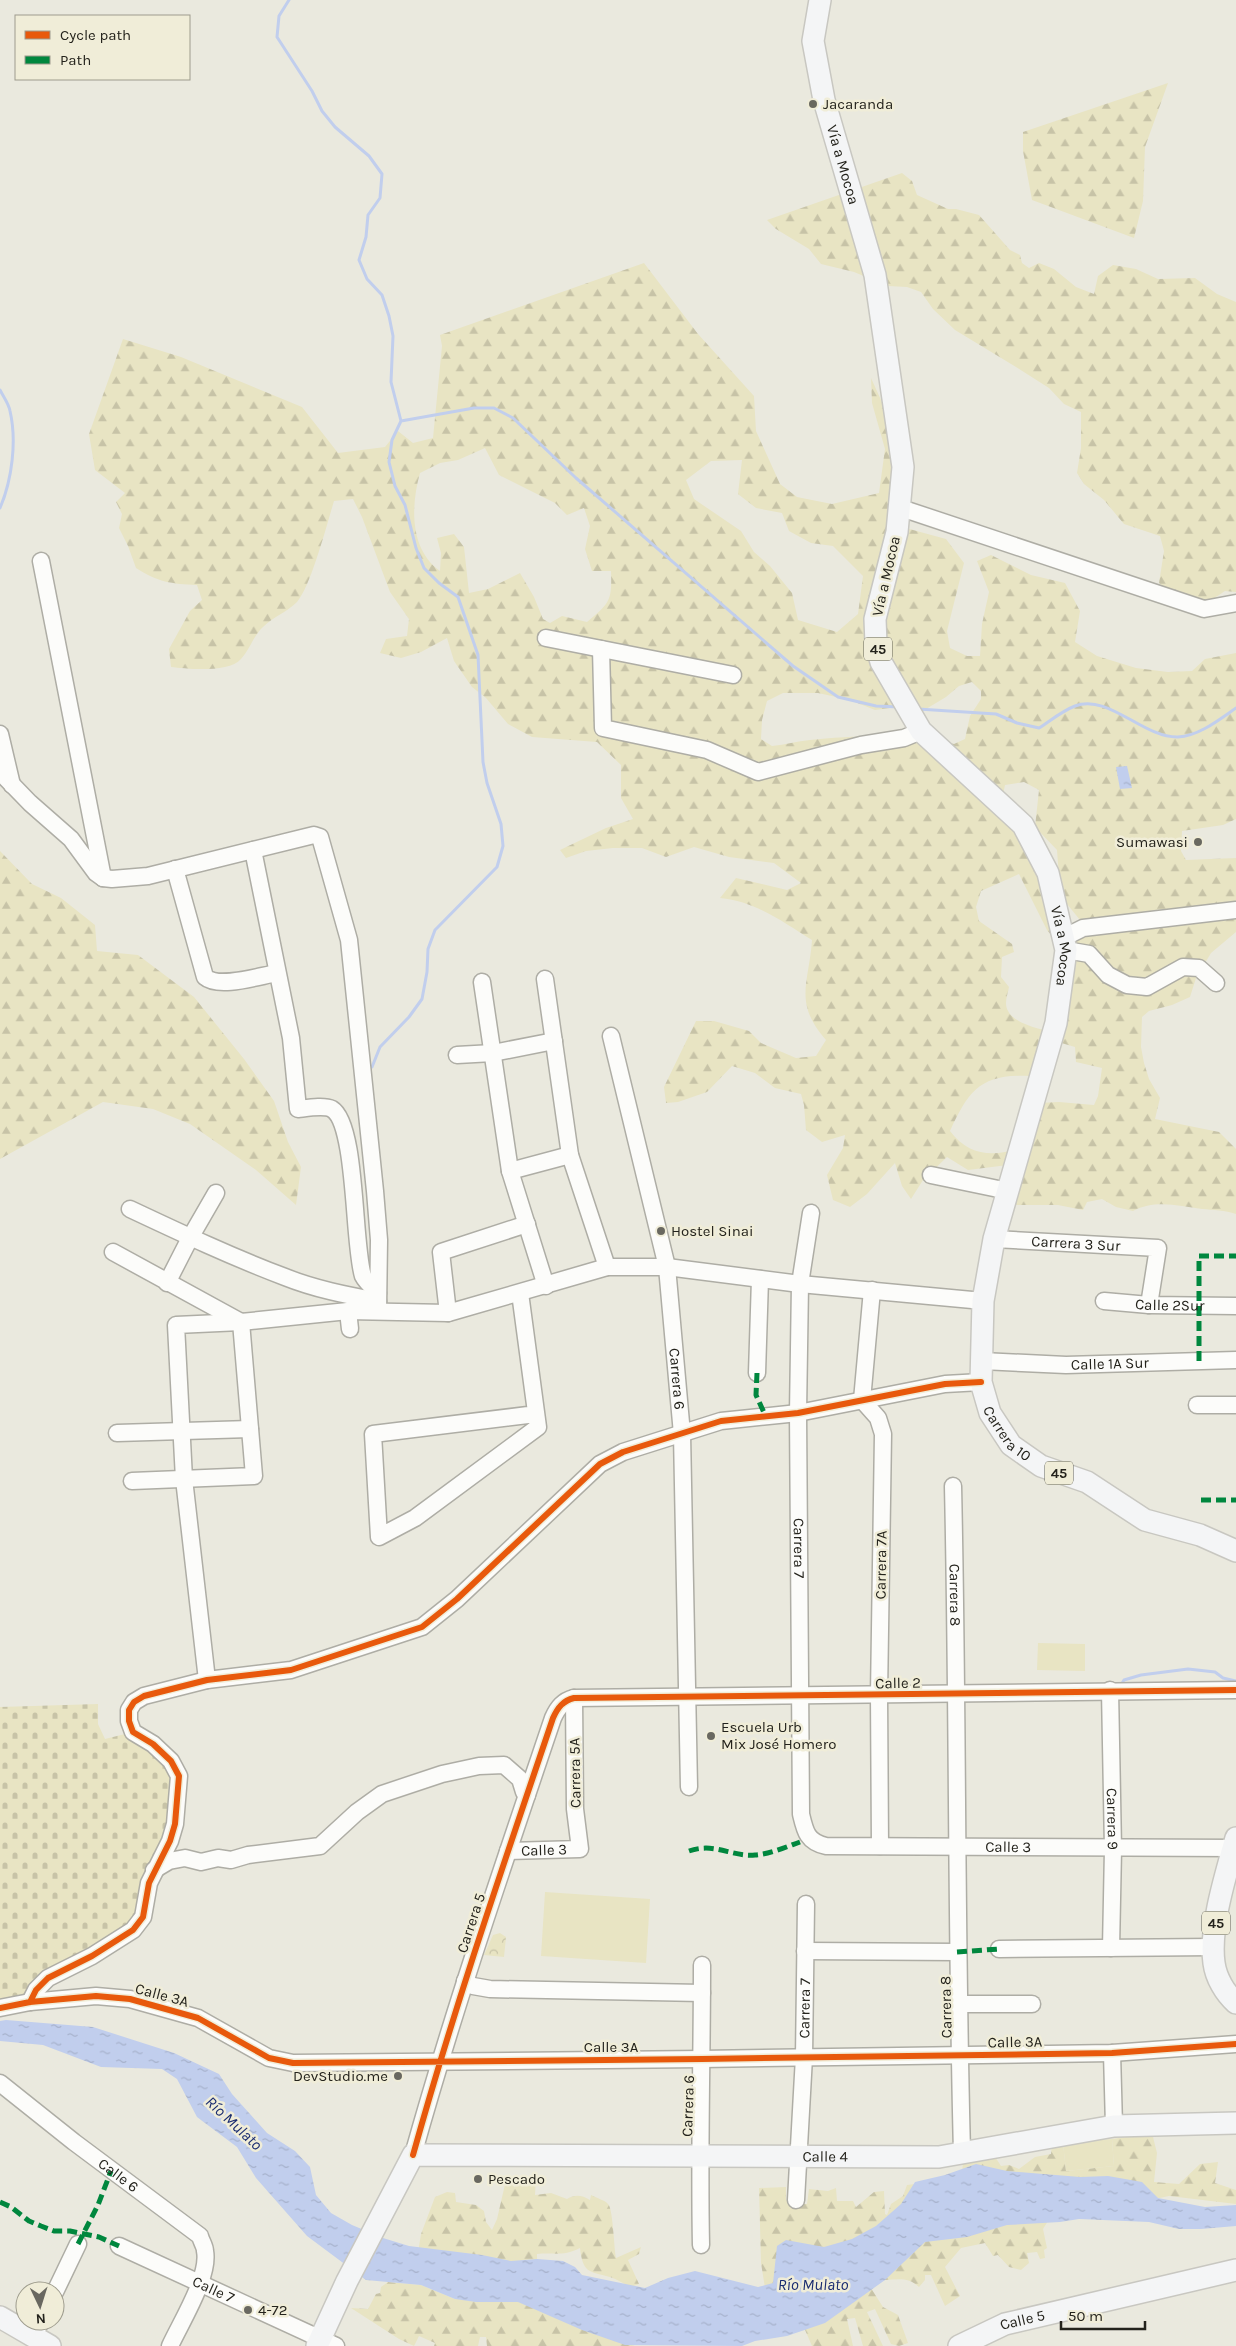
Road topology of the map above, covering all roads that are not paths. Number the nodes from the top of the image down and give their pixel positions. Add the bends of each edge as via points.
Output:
1 (820, 0) edge
2 (901, 508) junction
3 (42, 561) dead end
4 (1236, 603) edge
5 (546, 638) dead end
6 (601, 649) junction
7 (733, 675) dead end
8 (921, 731) junction
9 (0, 734) edge
10 (0, 772) edge
11 (12, 785) junction
12 (253, 850) junction
13 (174, 869) junction
14 (103, 878) junction
15 (1236, 910) edge
16 (1064, 944) junction
17 (277, 973) junction
18 (545, 979) dead end
19 (482, 982) dead end
20 (1216, 983) dead end
21 (611, 1036) dead end
22 (554, 1042) junction
23 (493, 1053) junction
24 (457, 1054) dead end
25 (570, 1155) junction
26 (510, 1171) junction
27 (931, 1175) dead end
28 (1008, 1191) junction
29 (216, 1193) dead end
30 (130, 1209) dead end
31 (811, 1213) dead end
32 (376, 1214) junction
33 (356, 1222) junction
34 (527, 1224) junction
35 (190, 1238) junction
36 (994, 1239) junction
37 (113, 1252) dead end
38 (607, 1267) junction
39 (667, 1267) junction
40 (760, 1279) junction
41 (167, 1283) junction
42 (800, 1284) junction
43 (546, 1286) junction
44 (872, 1290) junction
45 (520, 1293) junction
46 (983, 1301) junction
47 (1104, 1301) dead end
48 (378, 1302) junction
49 (1149, 1305) junction
50 (1236, 1306) edge
51 (348, 1311) junction
52 (448, 1313) junction
53 (241, 1322) junction
54 (350, 1329) dead end
55 (1236, 1360) edge
56 (982, 1372) junction
57 (757, 1373) dead end
58 (862, 1400) junction
59 (1236, 1404) edge
60 (1197, 1406) dead end
61 (798, 1413) junction
62 (536, 1414) junction
63 (250, 1429) junction
64 (181, 1431) junction
65 (117, 1432) dead end
66 (682, 1434) junction
67 (184, 1479) junction
68 (132, 1481) dead end
69 (954, 1486) dead end
70 (1236, 1551) edge
71 (208, 1680) junction
72 (1110, 1690) junction
73 (1236, 1690) edge
74 (958, 1694) junction
75 (879, 1695) junction
76 (688, 1696) junction
77 (802, 1696) junction
78 (568, 1700) junction
79 (689, 1787) dead end
80 (527, 1795) junction
81 (801, 1814) joint
82 (1235, 1845) edge
83 (880, 1846) junction
84 (957, 1847) junction
85 (580, 1849) joint
86 (1114, 1849) junction
87 (508, 1851) junction
88 (154, 1870) junction
89 (806, 1904) dead end
90 (1111, 1948) junction
91 (1214, 1948) junction
92 (999, 1949) dead end
93 (804, 1951) junction
94 (957, 1952) junction
95 (702, 1965) dead end
96 (465, 1980) junction
97 (702, 1993) junction
98 (30, 2002) junction
99 (1236, 2003) edge
100 (958, 2004) junction
101 (1032, 2004) dead end
102 (0, 2008) edge
103 (1236, 2044) edge
104 (1112, 2052) junction
105 (959, 2055) junction
106 (804, 2057) junction
107 (702, 2060) junction
108 (439, 2061) junction
109 (0, 2083) edge
110 (1236, 2123) edge
111 (1114, 2126) junction
112 (962, 2152) junction
113 (413, 2155) junction
114 (699, 2158) junction
115 (798, 2158) junction
116 (796, 2200) dead end
117 (78, 2244) dead end
118 (700, 2245) dead end
119 (119, 2246) dead end
120 (1236, 2270) edge
121 (60, 2281) edge
122 (199, 2282) junction
123 (0, 2317) edge
124 (42, 2335) edge
125 (325, 2344) edge
126 (170, 2346) edge
127 (959, 2346) edge

1 - 2 main road, Vía a Mocoa / 45 via 814,41 824,100 875,275 903,467
2 - 4 street via 1204,609
2 - 8 main road, Vía a Mocoa / 45 via 875,619 876,644 881,662
3 - 14 street
5 - 6 street
6 - 7 street
6 - 8 street via 603,728 707,750 758,772 861,745 904,738
8 - 16 main road, Vía a Mocoa / 45 via 1023,825 1048,873
9 - 11 street
10 - 11 street
11 - 14 street via 71,839
12 - 13 street
12 - 17 street
12 - 32 street via 314,835 320,837 349,940
13 - 14 street via 148,876
13 - 17 street via 205,977 220,983
15 - 16 street via 1083,928
16 - 20 street via 1089,954 1108,975 1127,985 1147,987 1183,967 1199,968
16 - 28 main road, Vía a Mocoa / 45 via 1056,1023
17 - 33 street via 291,1038 298,1109 329,1108 339,1118 349,1146
18 - 22 street
19 - 23 street
21 - 39 street, Carrera 6
22 - 23 street
22 - 25 street
23 - 24 street
23 - 26 street
25 - 26 street
25 - 38 street
26 - 34 street
27 - 28 street
28 - 36 main road, Vía a Mocoa / 45
29 - 35 street
30 - 35 street
31 - 42 street, Carrera 7
32 - 33 street
32 - 48 street
33 - 48 street via 363,1276
34 - 43 street
34 - 52 street via 441,1252
35 - 41 street
35 - 48 street via 286,1278
36 - 46 main road, Carrera 10 / 45
36 - 49 street, Carrera 3 Sur via 1158,1248
37 - 41 street
38 - 39 street
38 - 43 street
39 - 40 street
39 - 66 street, Carrera 6
40 - 42 street
40 - 57 street
41 - 53 street
42 - 44 street
42 - 61 street, Carrera 7
43 - 45 street
44 - 46 street
44 - 58 street
45 - 52 street
45 - 62 street
46 - 56 main road, Carrera 10 / 45
47 - 49 street, Calle 2Sur
48 - 51 street
48 - 52 street
49 - 50 street, Calle 2Sur
51 - 53 street
51 - 54 street
53 - 63 street
53 - 64 street via 176,1325
55 - 56 street, Calle 1A Sur via 1066,1365
56 - 58 street, Calle 1A Sur via 945,1384
56 - 70 main road, Carrera 10 / 45 via 990,1413 1011,1446 1041,1466 1086,1482 1145,1520 1200,1535
58 - 61 street, Calle 1A Sur
58 - 75 street, Carrera 7A via 878,1418 883,1434
59 - 60 street
61 - 66 street, Calle 1A Sur via 720,1421
61 - 77 street, Carrera 7
62 - 62 street via 538,1427 415,1518 378,1537 373,1434
63 - 64 street
63 - 67 street via 254,1476
64 - 65 street
64 - 67 street
66 - 71 street, Calle 1A Sur via 623,1452 600,1464 422,1628 291,1670
66 - 76 street, Carrera 6
67 - 68 street
67 - 71 street
69 - 74 street, Carrera 8
71 - 88 street, Calle 1A Sur via 144,1696 128,1710 133,1732 153,1744 171,1761 179,1776 175,1824 170,1841
72 - 73 street, Calle 2
72 - 74 street, Calle 2
72 - 86 street, Carrera 9
74 - 75 street, Calle 2
74 - 84 street, Carrera 8
75 - 77 street, Calle 2
75 - 83 street, Carrera 7A
76 - 77 street, Calle 2
76 - 78 street, Calle 2
76 - 79 street, Carrera 6
77 - 81 street, Carrera 7
78 - 80 street, Carrera 5 via 554,1718
78 - 85 street, Carrera 5A
80 - 87 street, Carrera 5
80 - 88 street via 520,1779 504,1765 478,1766 382,1794 320,1846 231,1860 218,1858 201,1862 184,1858 169,1861
81 - 83 street, Calle 3 via 809,1838 816,1844
82 - 86 street, Calle 3
82 - 91 main road, 45 via 1217,1918
83 - 84 street, Calle 3
84 - 86 street, Calle 3
84 - 94 street, Carrera 8
85 - 87 street, Calle 3
86 - 90 street, Carrera 9
87 - 96 street, Carrera 5
88 - 98 street via 138,1926 92,1956 48,1978
89 - 93 street, Carrera 7
90 - 91 street
90 - 92 street
91 - 99 main road, 45 via 1214,1964 1219,1979
93 - 94 street
93 - 106 street, Carrera 7
94 - 100 street, Carrera 8
95 - 97 street, Carrera 6
96 - 97 street via 473,1986 490,1989
96 - 108 street, Carrera 5
97 - 107 street, Carrera 6
98 - 102 street, Calle 3A
98 - 108 street, Calle 3A via 96,1996 130,1999 198,2018 281,2062
100 - 101 street
100 - 105 street, Carrera 8
103 - 104 street, Calle 3A
104 - 105 street, Calle 3A
104 - 111 street
105 - 106 street, Calle 3A
105 - 112 street, Carrera 8
106 - 107 street, Calle 3A
106 - 115 street, Carrera 7
107 - 108 street, Calle 3A
107 - 114 street, Carrera 6
108 - 113 street, Carrera 5
109 - 122 street, Calle 6 via 200,2236 205,2264
110 - 111 main road, Calle 4
111 - 112 main road, Calle 4
112 - 115 main road, Calle 4 via 939,2157
113 - 114 main road, Calle 4
113 - 125 main road, Carrera 5 via 347,2281
114 - 115 main road, Calle 4
114 - 118 street, Carrera 6
115 - 116 street, Carrera 7
117 - 121 street
119 - 122 street, Calle 7
120 - 127 main road, Calle 5 via 1005,2324
122 - 125 street, Calle 7
122 - 126 street, Calle 6
123 - 124 main road

